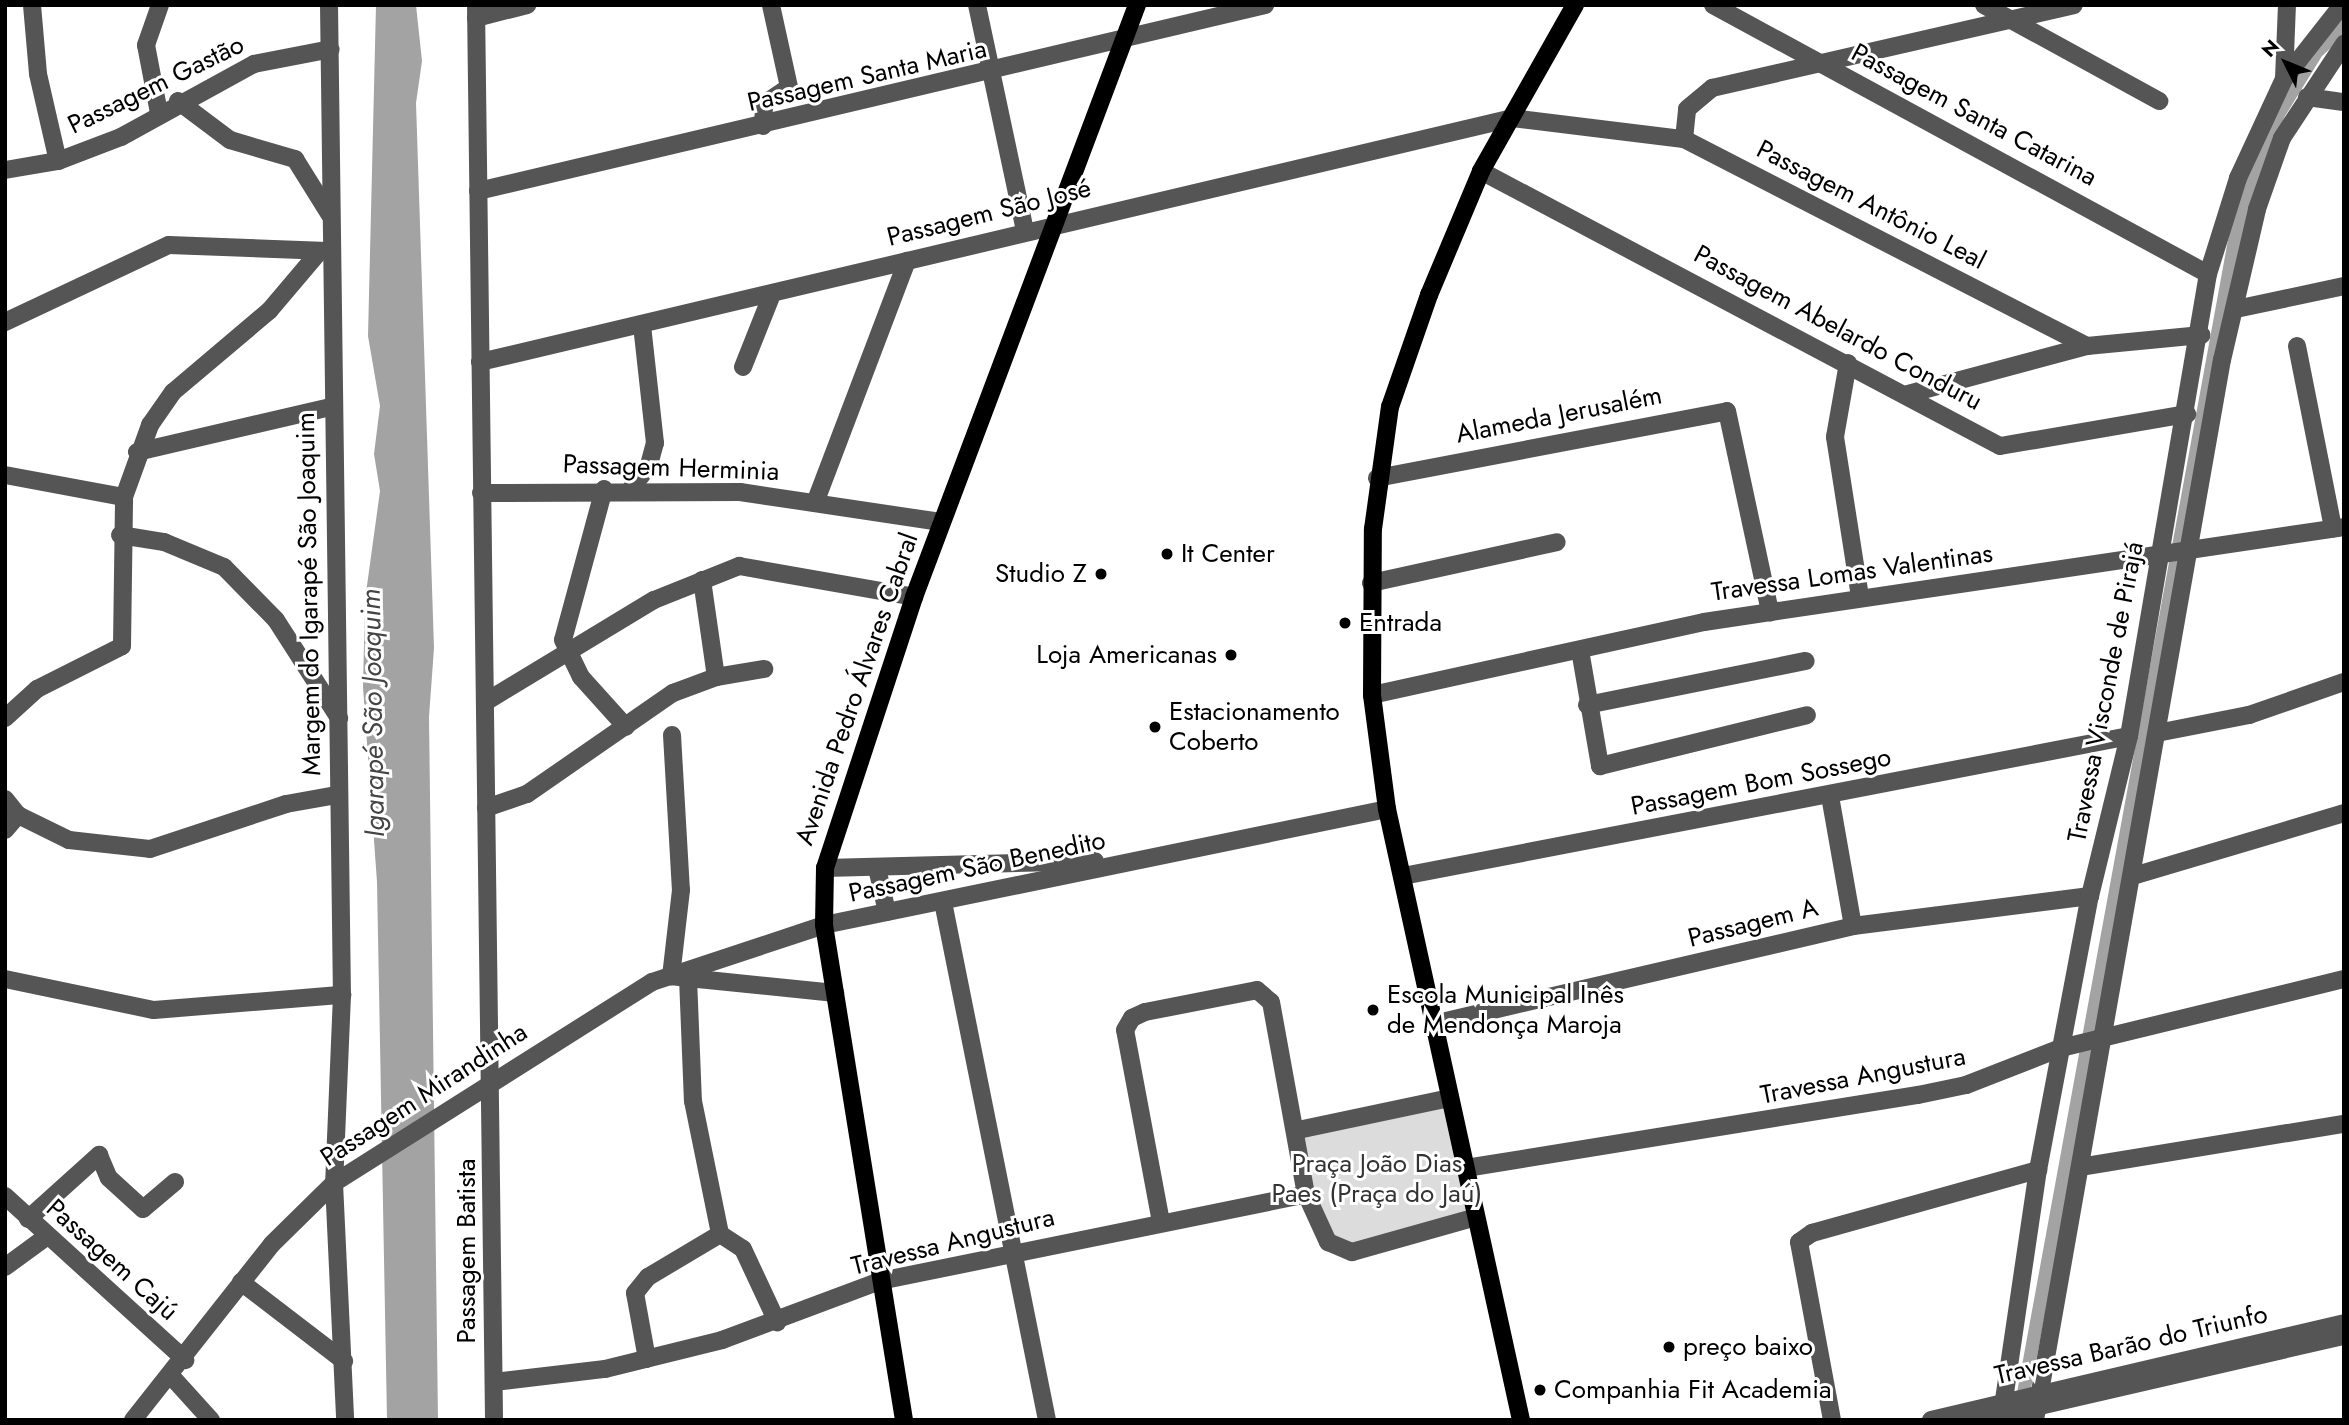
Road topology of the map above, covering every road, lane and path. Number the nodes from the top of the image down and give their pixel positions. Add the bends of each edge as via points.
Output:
1 (32, 5) edge
2 (160, 5) edge
3 (329, 5) edge
4 (527, 5) edge
5 (771, 5) edge
6 (977, 5) edge
7 (1137, 5) edge
8 (1265, 5) edge
9 (1575, 5) edge
10 (1713, 5) edge
11 (1984, 5) edge
12 (2074, 5) edge
13 (2287, 5) edge
14 (2342, 5) edge
15 (476, 12) edge
16 (2011, 20) junction
17 (1125, 39) junction
18 (2344, 44) edge
19 (331, 49) junction
20 (1816, 60) junction
21 (992, 74) junction
22 (2284, 79) junction
23 (2307, 97) junction
24 (178, 101) junction
25 (2159, 101) dead end
26 (2344, 102) edge
27 (159, 113) junction
28 (1512, 118) junction
29 (763, 126) junction
30 (1684, 139) junction
31 (58, 161) junction
32 (5, 170) edge
33 (1481, 171) junction
34 (478, 191) junction
35 (331, 218) junction
36 (1052, 223) junction
37 (1025, 231) junction
38 (326, 252) junction
39 (906, 261) junction
40 (2208, 274) junction
41 (2344, 286) edge
42 (772, 294) junction
43 (2236, 309) junction
44 (5, 322) edge
45 (642, 325) junction
46 (2201, 335) junction
47 (2087, 346) junction
48 (2297, 346) dead end
49 (480, 362) junction
50 (1848, 363) junction
51 (743, 367) dead end
52 (1908, 394) junction
53 (334, 407) junction
54 (2187, 414) junction
55 (137, 452) junction
56 (5, 475) edge
57 (1377, 478) junction
58 (604, 489) junction
59 (631, 489) junction
60 (481, 492) junction
61 (124, 497) junction
62 (815, 503) junction
63 (941, 522) junction
64 (2338, 527) edge
65 (120, 535) junction
66 (1558, 542) dead end
67 (2177, 555) junction
68 (702, 580) junction
69 (1371, 583) junction
70 (1860, 596) junction
71 (914, 597) junction
72 (1770, 612) junction
73 (565, 648) junction
74 (1580, 650) junction
75 (1806, 661) dead end
76 (764, 669) dead end
77 (716, 677) junction
78 (2344, 682) edge
79 (1372, 695) junction
80 (487, 701) junction
81 (1587, 705) junction
82 (1807, 715) dead end
83 (5, 718) edge
84 (339, 718) junction
85 (626, 727) junction
86 (2157, 733) junction
87 (672, 735) dead end
88 (2129, 736) junction
89 (337, 795) junction
90 (1830, 796) junction
91 (5, 799) edge
92 (485, 808) junction
93 (1387, 809) junction
94 (2344, 813) edge
95 (18, 815) junction
96 (5, 830) edge
97 (1141, 859) junction
98 (825, 868) junction
99 (877, 868) junction
100 (1403, 876) junction
101 (2133, 876) junction
102 (2090, 896) junction
103 (943, 902) junction
104 (887, 912) junction
105 (824, 925) junction
106 (1853, 926) junction
107 (679, 977) junction
108 (5, 979) edge
109 (2344, 979) edge
110 (835, 993) junction
111 (342, 995) junction
112 (1433, 1024) junction
113 (2103, 1039) junction
114 (2068, 1047) junction
115 (492, 1083) junction
116 (1450, 1098) junction
117 (2344, 1124) edge
118 (1298, 1130) junction
119 (2080, 1167) junction
120 (1466, 1168) junction
121 (2038, 1170) junction
122 (340, 1179) junction
123 (175, 1182) dead end
124 (1306, 1194) junction
125 (5, 1196) edge
126 (1473, 1218) junction
127 (28, 1219) junction
128 (1161, 1222) junction
129 (720, 1234) junction
130 (46, 1237) junction
131 (1012, 1253) junction
132 (5, 1267) edge
133 (241, 1282) junction
134 (880, 1282) junction
135 (777, 1322) junction
136 (2344, 1323) edge
137 (2344, 1336) edge
138 (2297, 1341) junction
139 (648, 1359) junction
140 (185, 1360) junction
141 (344, 1361) junction
142 (172, 1377) junction
143 (494, 1382) junction
144 (2036, 1406) edge
145 (2005, 1410) edge
146 (133, 1420) edge
147 (211, 1420) edge
148 (345, 1420) edge
149 (494, 1420) edge
150 (904, 1420) edge
151 (1047, 1420) edge
152 (1521, 1420) edge
153 (1832, 1420) edge
154 (1931, 1420) edge
155 (1979, 1420) edge

1 - 31 street via 38,74
2 - 27 street via 146,45
3 - 19 street, Margem do Igarapé São Joaquim
4 - 15 street
5 - 29 street via 789,87 764,104
6 - 21 street
7 - 17 main road, Avenida Pedro Álvares Cabral
8 - 17 street, Passagem Santa Maria
9 - 28 main road
10 - 20 street, Passagem Santa Catarina
11 - 16 street
12 - 16 street
13 - 22 street
14 - 22 street, Travessa Visconde de Pirajá
15 - 34 street
16 - 20 street
16 - 25 street
17 - 21 street, Passagem Santa Maria
17 - 36 main road, Avenida Pedro Álvares Cabral
18 - 23 street, Travessa Visconde de Pirajá
19 - 24 street, Passagem Gastão via 254,64
19 - 35 street, Margem do Igarapé São Joaquim
20 - 30 street via 1699,95 1687,109
20 - 40 street, Passagem Santa Catarina
21 - 29 street, Passagem Santa Maria
21 - 37 street
22 - 40 street, Travessa Visconde de Pirajá via 2238,178
23 - 26 street
23 - 43 street, Travessa Visconde de Pirajá via 2282,138 2257,209
24 - 27 street, Passagem Gastão
24 - 35 street via 230,140 295,159
27 - 31 street, Passagem Gastão via 121,137
28 - 30 street, Passagem Antônio Leal
28 - 33 main road
28 - 36 street, Passagem São José
29 - 34 street, Passagem Santa Maria
30 - 47 street, Passagem Antônio Leal
31 - 32 street, Passagem Gastão
33 - 50 street, Passagem Abelardo Conduru
33 - 57 main road via 1390,407
34 - 49 street
35 - 38 street, Margem do Igarapé São Joaquim
36 - 37 street, Passagem São José
36 - 63 main road, Avenida Pedro Álvares Cabral
37 - 39 street, Passagem São José
38 - 44 street via 169,245
38 - 53 street, Margem do Igarapé São Joaquim
38 - 55 street via 269,311 173,392
39 - 42 street, Passagem São José
39 - 62 street
40 - 46 street, Travessa Visconde de Pirajá
41 - 43 street
42 - 45 street, Passagem São José
42 - 51 street
43 - 67 street, Travessa Visconde de Pirajá
45 - 49 street, Passagem São José
45 - 59 street via 655,443 649,465
46 - 47 street
46 - 54 street, Travessa Visconde de Pirajá
47 - 52 street
48 - 64 street
49 - 60 street
50 - 52 street, Passagem Abelardo Conduru
50 - 70 street via 1835,437
52 - 54 street, Passagem Abelardo Conduru via 2000,446
53 - 55 street
53 - 84 street, Margem do Igarapé São Joaquim
54 - 67 street, Travessa Visconde de Pirajá
55 - 61 street
56 - 61 street
57 - 69 main road
57 - 72 street, Alameda Jerusalém via 1720,410 1732,416
58 - 59 street, Passagem Herminia
58 - 60 street, Passagem Herminia
58 - 73 street via 565,628
59 - 62 street, Passagem Herminia via 751,493
60 - 80 street
61 - 65 street
62 - 63 street, Passagem Herminia
63 - 71 main road, Avenida Pedro Álvares Cabral
64 - 67 street, Travessa Lomas Valentinas
65 - 83 street via 122,646 57,678
65 - 84 street via 164,542 224,568 276,620
66 - 69 street
67 - 70 street, Travessa Lomas Valentinas
67 - 86 street, Travessa Visconde de Pirajá
67 - 88 street, Travessa Visconde de Pirajá
68 - 71 street via 750,566
68 - 73 street
68 - 77 street
69 - 79 main road
70 - 72 street, Travessa Lomas Valentinas
71 - 98 main road, Avenida Pedro Álvares Cabral
72 - 74 street, Travessa Lomas Valentinas
73 - 80 street
73 - 85 street via 581,677
74 - 79 street, Travessa Lomas Valentinas
74 - 81 street
75 - 81 street
76 - 77 street
77 - 85 street via 674,693
78 - 86 street via 2249,715
79 - 93 main road
80 - 92 street
81 - 82 street via 1600,766
84 - 89 street, Margem do Igarapé São Joaquim
85 - 92 street via 527,794
86 - 101 street, Travessa Visconde de Pirajá
87 - 107 street via 681,890
88 - 90 street, Passagem Bom Sossego
88 - 102 street, Travessa Visconde de Pirajá
89 - 95 street via 286,804 150,849 69,840
89 - 111 street, Margem do Igarapé São Joaquim
90 - 100 street, Passagem Bom Sossego
90 - 106 street
91 - 95 street
92 - 115 street
93 - 97 street, Passagem São Benedito
93 - 100 main road
94 - 101 street
95 - 96 street
97 - 99 street, Passagem São Benedito
97 - 103 street, Passagem São Benedito
98 - 99 street, Passagem São Benedito
98 - 105 main road, Avenida Pedro Álvares Cabral
99 - 104 street
100 - 112 main road
101 - 113 street, Travessa Visconde de Pirajá
102 - 106 street, Passagem A
102 - 114 street, Travessa Visconde de Pirajá
103 - 104 street, Passagem São Benedito
103 - 131 street
104 - 105 street, Passagem São Benedito
105 - 107 street, Passagem Mirandinha
105 - 110 main road, Avenida Pedro Álvares Cabral
106 - 112 street, Passagem A
107 - 110 street
107 - 115 street, Passagem Mirandinha via 615,1001
107 - 129 street via 693,1101
108 - 111 street via 153,1010
109 - 113 street, Travessa Angustura
110 - 134 main road, Avenida Pedro Álvares Cabral
111 - 122 street, Margem do Igarapé São Joaquim
112 - 116 main road
113 - 114 street, Travessa Angustura
113 - 119 street, Travessa Visconde de Pirajá
114 - 120 street, Travessa Angustura via 1918,1095
114 - 121 street, Travessa Visconde de Pirajá
115 - 122 street, Passagem Mirandinha
115 - 143 street, Passagem Batista
116 - 118 street
116 - 120 main road
117 - 119 street
118 - 124 street
118 - 128 street via 1266,993 1132,1017 1125,1040
119 - 144 street, Travessa Visconde de Pirajá
120 - 126 main road
121 - 145 street, Travessa Visconde de Pirajá
121 - 153 street via 1812,1233 1798,1242
122 - 133 street, Passagem Mirandinha
122 - 141 street, Margem do Igarapé São Joaquim
123 - 127 street via 143,1209 109,1178 99,1155
124 - 126 street via 1323,1236 1344,1252
124 - 128 street, Travessa Angustura
125 - 127 street, Passagem Cajú
126 - 152 main road
127 - 130 street, Passagem Cajú
128 - 131 street, Travessa Angustura
129 - 135 street via 737,1239
129 - 139 street via 648,1277 635,1293
130 - 132 street
130 - 140 street, Passagem Cajú
131 - 134 street, Travessa Angustura
131 - 151 street
133 - 140 street, Passagem Mirandinha
133 - 141 street
134 - 135 street, Travessa Angustura
134 - 150 main road, Avenida Pedro Álvares Cabral
135 - 139 street, Travessa Angustura
136 - 138 street, Travessa Barão do Triunfo
137 - 138 street, Travessa Barão do Triunfo
138 - 144 street, Travessa Barão do Triunfo
139 - 143 street, Travessa Angustura
140 - 142 street, Passagem Mirandinha
141 - 148 street, Margem do Igarapé São Joaquim
142 - 146 street, Passagem Mirandinha
142 - 147 street
143 - 149 street, Passagem Batista
144 - 145 street, Travessa Barão do Triunfo
145 - 154 street, Travessa Barão do Triunfo
145 - 155 street, Travessa Barão do Triunfo

